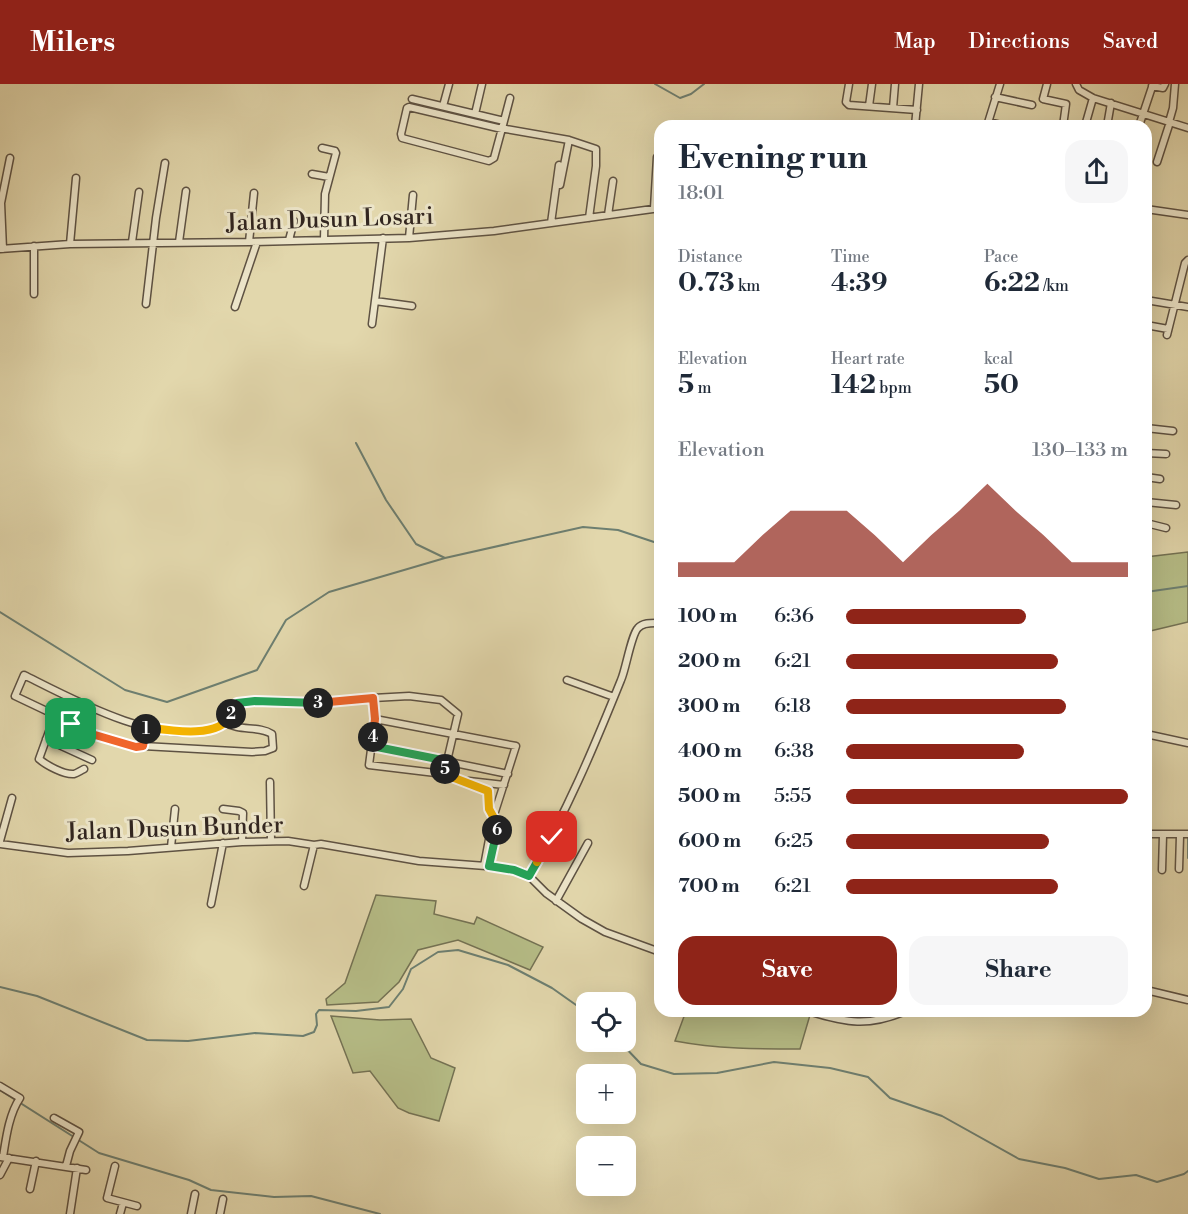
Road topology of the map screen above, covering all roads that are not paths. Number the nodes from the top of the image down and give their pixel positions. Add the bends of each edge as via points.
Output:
1 (449, 84) edge
2 (482, 84) edge
3 (849, 84) edge
4 (872, 84) edge
5 (895, 84) edge
6 (919, 84) edge
7 (999, 84) edge
8 (1047, 84) edge
9 (1076, 84) edge
10 (1165, 84) edge
11 (1175, 84) edge
12 (1153, 85) edge
13 (995, 97) junction
14 (510, 98) dead end
15 (1093, 98) junction
16 (412, 99) dead end
17 (1111, 103) junction
18 (1032, 105) dead end
19 (443, 106) junction
20 (869, 106) junction
21 (893, 108) junction
22 (917, 110) junction
23 (1143, 113) junction
24 (475, 114) junction
25 (916, 120) edge
26 (988, 120) edge
27 (1064, 120) edge
28 (1087, 120) edge
29 (1108, 120) edge
30 (1141, 120) edge
31 (504, 121) junction
32 (1169, 122) junction
33 (1188, 128) edge
34 (502, 129) junction
35 (569, 140) junction
36 (322, 148) dead end
37 (10, 158) dead end
38 (1158, 162) dead end
39 (165, 163) dead end
40 (559, 165) dead end
41 (312, 174) dead end
42 (329, 177) junction
43 (76, 178) dead end
44 (613, 182) dead end
45 (560, 184) dead end
46 (186, 191) dead end
47 (139, 192) dead end
48 (254, 194) dead end
49 (413, 195) dead end
50 (654, 208) edge
51 (1152, 210) edge
52 (608, 215) junction
53 (1188, 215) edge
54 (589, 218) junction
55 (294, 221) dead end
56 (551, 223) junction
57 (383, 238) junction
58 (409, 238) junction
59 (289, 240) junction
60 (324, 240) junction
61 (132, 242) junction
62 (179, 242) junction
63 (249, 242) junction
64 (257, 242) junction
65 (153, 243) junction
66 (70, 244) junction
67 (34, 246) junction
68 (2, 249) edge
69 (1188, 258) edge
70 (34, 294) dead end
71 (375, 301) junction
72 (1152, 301) edge
73 (146, 304) dead end
74 (1174, 305) junction
75 (412, 306) dead end
76 (235, 307) dead end
77 (1188, 307) edge
78 (372, 324) dead end
79 (1152, 327) edge
80 (1152, 429) edge
81 (1173, 431) dead end
82 (1152, 453) edge
83 (1166, 454) dead end
84 (1152, 478) edge
85 (1160, 479) dead end
86 (1152, 503) edge
87 (1176, 505) dead end
88 (1152, 524) edge
89 (1166, 528) dead end
90 (654, 623) edge
91 (567, 680) dead end
92 (614, 697) junction
93 (373, 698) junction
94 (55, 715) junction
95 (375, 719) junction
96 (225, 722) junction
97 (146, 727) junction
98 (452, 733) junction
99 (1152, 735) edge
100 (46, 739) junction
101 (1188, 743) edge
102 (143, 746) junction
103 (372, 746) junction
104 (92, 760) dead end
105 (447, 761) junction
106 (84, 769) dead end
107 (444, 774) junction
108 (508, 774) junction
109 (461, 781) junction
110 (270, 782) dead end
111 (483, 782) junction
112 (504, 785) junction
113 (488, 791) junction
114 (12, 798) dead end
115 (223, 809) dead end
116 (175, 810) dead end
117 (493, 818) junction
118 (1152, 834) edge
119 (1163, 835) junction
120 (1184, 835) edge
121 (271, 841) junction
122 (242, 842) junction
123 (0, 843) edge
124 (223, 843) junction
125 (588, 843) dead end
126 (314, 845) junction
127 (171, 847) junction
128 (487, 866) junction
129 (1179, 869) dead end
130 (1162, 870) dead end
131 (529, 876) junction
132 (304, 886) dead end
133 (556, 901) junction
134 (211, 904) dead end
135 (654, 950) edge
136 (1152, 991) edge
137 (1188, 1000) edge
138 (830, 1017) edge
139 (888, 1017) edge
140 (0, 1086) edge
141 (54, 1118) dead end
142 (4, 1157) edge
143 (36, 1161) junction
144 (66, 1166) junction
145 (115, 1166) dead end
146 (77, 1168) junction
147 (86, 1170) dead end
148 (0, 1174) edge
149 (30, 1189) dead end
150 (195, 1194) dead end
151 (223, 1199) dead end
152 (123, 1203) junction
153 (137, 1206) dead end
154 (70, 1214) edge
155 (120, 1214) edge
156 (191, 1214) edge
157 (220, 1214) edge

1 - 19 street
2 - 24 street
3 - 20 street via 847,104
4 - 20 street
5 - 21 street
6 - 22 street
7 - 13 street
8 - 27 street via 1043,99 1066,104
9 - 15 street
10 - 12 street via 1164,88
11 - 32 street
12 - 23 street
13 - 18 street
13 - 26 street
14 - 31 street
15 - 17 street
15 - 28 street
16 - 19 street
17 - 23 street
17 - 29 street
19 - 24 street
20 - 21 street
21 - 22 street
22 - 25 street
23 - 30 street
23 - 32 street
24 - 31 street
31 - 34 street
32 - 33 street
32 - 38 street
34 - 34 street via 408,107 401,134 402,138 489,160 494,158
34 - 35 street
35 - 45 street
35 - 54 street via 596,149
36 - 42 street via 336,152
37 - 68 street via 1,203
39 - 65 street
40 - 56 street
41 - 42 street
42 - 60 street
43 - 66 street
44 - 52 street
46 - 62 street
47 - 61 street
48 - 63 street
49 - 58 street
50 - 52 street, Jalan Dusun Losari
51 - 53 street
52 - 54 street, Jalan Dusun Losari
54 - 56 street, Jalan Dusun Losari
55 - 59 street
56 - 58 street, Jalan Dusun Losari
57 - 58 street, Jalan Dusun Losari
57 - 60 street, Jalan Dusun Losari
57 - 71 street
59 - 60 street, Jalan Dusun Losari
59 - 64 street, Jalan Dusun Losari
61 - 65 street, Jalan Dusun Losari
61 - 66 street, Jalan Dusun Losari
62 - 63 street, Jalan Dusun Losari
62 - 65 street, Jalan Dusun Losari
63 - 64 street, Jalan Dusun Losari
64 - 76 street
65 - 73 street
66 - 67 street, Jalan Dusun Losari
67 - 68 street, Jalan Dusun Losari
67 - 70 street
69 - 74 street
71 - 75 street
71 - 78 street
72 - 74 street
74 - 77 street
74 - 79 street via 1167,332
80 - 81 street
82 - 83 street
84 - 85 street
86 - 87 street
88 - 89 street
90 - 92 street via 638,628
91 - 92 street
92 - 131 street via 583,773
93 - 95 street
93 - 96 street via 319,703 237,703
93 - 98 street via 409,696 441,700 458,714
94 - 97 street via 15,696 24,675 95,711
94 - 100 street
94 - 102 street via 85,732
95 - 98 street
95 - 103 street
96 - 97 street via 204,731
96 - 102 street via 232,727 265,730 272,734 273,748 252,752
97 - 102 street
98 - 105 street
98 - 108 street via 516,746
99 - 101 street
100 - 104 street
100 - 106 street via 39,759 44,763 73,774
103 - 105 street
103 - 107 street via 369,765
105 - 107 street
105 - 108 street
107 - 109 street
108 - 112 street
109 - 111 street
109 - 113 street
110 - 121 street
111 - 112 street
111 - 113 street
112 - 117 street
113 - 117 street
114 - 123 street
115 - 122 street via 243,813
116 - 127 street
117 - 128 street via 498,825
118 - 119 street
119 - 120 street
119 - 130 street
120 - 129 street
121 - 122 street, Jalan Dusun Bunder
121 - 126 street, Jalan Dusun Bunder
122 - 124 street, Jalan Dusun Bunder
123 - 127 street, Jalan Dusun Bunder via 68,853
124 - 127 street, Jalan Dusun Bunder
124 - 134 street
125 - 133 street
126 - 128 street, Jalan Dusun Bunder via 419,861
126 - 132 street
128 - 131 street, Jalan Dusun Bunder
131 - 133 street
133 - 135 street via 605,932
136 - 137 street
138 - 139 street via 870,1023
140 - 142 street via 20,1098
141 - 144 street via 78,1131
142 - 143 street
142 - 148 street
143 - 144 street
143 - 149 street
144 - 146 street
145 - 152 street via 107,1198
146 - 147 street
146 - 154 street
150 - 156 street
151 - 157 street
152 - 153 street
152 - 155 street

